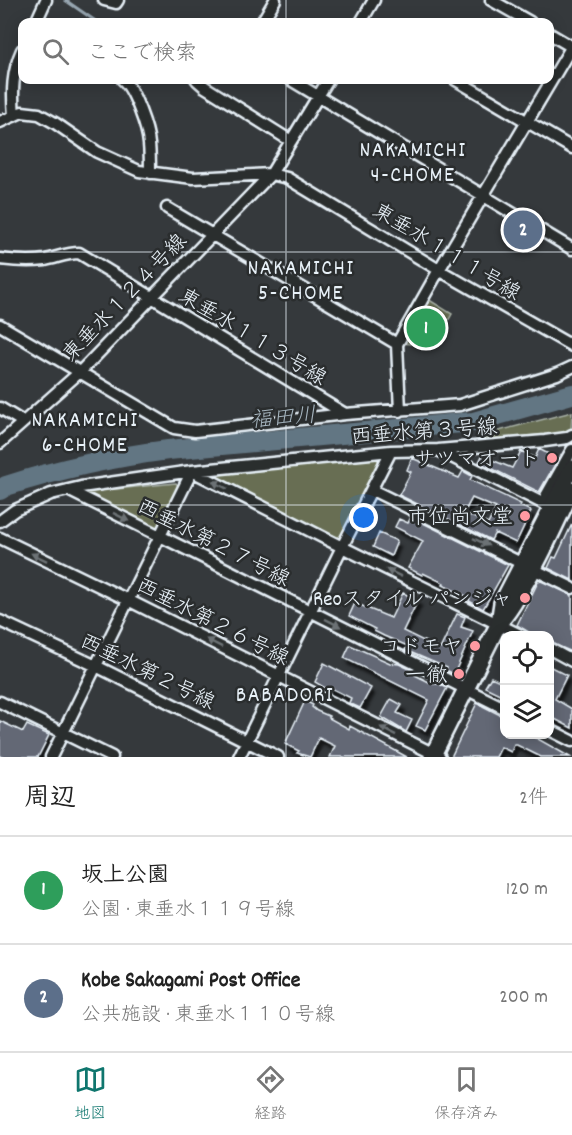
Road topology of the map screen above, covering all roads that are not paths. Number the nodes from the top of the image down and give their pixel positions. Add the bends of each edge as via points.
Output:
1 (45, 0) edge
2 (104, 0) edge
3 (275, 0) edge
4 (374, 0) edge
5 (491, 0) edge
6 (117, 2) edge
7 (38, 18) edge
8 (264, 18) edge
9 (363, 18) edge
10 (523, 18) edge
11 (554, 37) edge
12 (572, 46) edge
13 (18, 59) edge
14 (554, 76) edge
15 (127, 84) edge
16 (202, 84) edge
17 (298, 84) edge
18 (325, 84) edge
19 (463, 84) edge
20 (550, 84) edge
21 (318, 95) junction
22 (14, 116) junction
23 (0, 122) edge
24 (527, 122) junction
25 (291, 141) junction
26 (572, 148) edge
27 (150, 173) junction
28 (271, 174) junction
29 (484, 196) junction
30 (168, 208) dead end
31 (212, 234) junction
32 (572, 249) edge
33 (0, 259) edge
34 (439, 270) junction
35 (153, 299) junction
36 (0, 325) edge
37 (397, 344) junction
38 (572, 346) edge
39 (572, 367) edge
40 (81, 371) junction
41 (0, 408) edge
42 (400, 411) junction
43 (345, 414) junction
44 (23, 422) junction
45 (572, 435) edge
46 (0, 443) edge
47 (438, 450) junction
48 (572, 450) edge
49 (391, 451) junction
50 (572, 468) edge
51 (192, 471) junction
52 (68, 490) junction
53 (372, 490) junction
54 (572, 492) edge
55 (556, 510) edge
56 (0, 521) edge
57 (159, 537) junction
58 (0, 538) edge
59 (342, 547) junction
60 (529, 566) junction
61 (572, 588) edge
62 (128, 600) junction
63 (310, 611) junction
64 (0, 621) edge
65 (499, 623) junction
66 (513, 631) edge
67 (554, 652) edge
68 (572, 661) edge
69 (96, 666) junction
70 (279, 676) junction
71 (465, 689) junction
72 (0, 702) edge
73 (500, 706) edge
74 (63, 732) junction
75 (554, 732) edge
76 (247, 741) junction
77 (572, 741) edge
78 (435, 756) edge
79 (51, 757) edge
80 (112, 757) edge
81 (239, 757) edge
82 (278, 757) edge

1 - 7 street
2 - 6 street
3 - 8 street
4 - 9 street
5 - 10 street
11 - 12 street
12 - 14 street
13 - 22 street via 12,89
15 - 27 street via 149,142
16 - 25 street
17 - 21 street
18 - 21 street, 東垂水１２４号線
19 - 24 street
20 - 24 street
21 - 25 street, 東垂水１２４号線
21 - 29 street
22 - 23 street
22 - 27 street via 22,112 39,114 97,152
24 - 26 street
24 - 29 street
25 - 28 street, 東垂水１２４号線
27 - 28 street via 193,178
28 - 31 street, 東垂水１２４号線
28 - 34 street, 東垂水１１１号線 via 287,178
29 - 32 street
29 - 34 street
30 - 31 street
31 - 35 street, 東垂水１２４号線
31 - 37 street
33 - 35 street, 東垂水１１３号線 via 46,260 79,253
34 - 37 street
34 - 38 street, 東垂水１１１号線
35 - 40 street, 東垂水１２４号線
35 - 43 street, 東垂水１１３号線
36 - 40 street
37 - 42 street
39 - 42 street via 460,405
40 - 43 street via 174,428 195,431
40 - 44 street, 東垂水１２４号線
41 - 44 street
42 - 43 street
44 - 46 street, 東垂水１２４号線
45 - 47 street, 西垂水第３号線 via 556,440
47 - 49 street, 西垂水第３号線
47 - 55 street
48 - 55 street
49 - 51 street, 西垂水第３号線
49 - 53 street
50 - 55 main road
51 - 52 street, 西垂水第３号線
51 - 57 street
59 -> 51 street
52 - 56 street, 西垂水第３号線 via 31,502
52 -> 57 street, 西垂水第２７号線
53 - 59 street
53 -> 60 street
54 - 55 main road
55 - 60 main road
57 - 62 street
57 - 63 street, 西垂水第２７号線
62 -> 58 street, 西垂水第２６号線
59 - 63 street
65 -> 59 street
60 - 61 street
60 - 65 main road via 502,603
62 - 69 street
70 -> 62 street, 西垂水第２６号線
63 - 70 street
63 -> 71 street, 西垂水第２７号線
64 - 69 street, 西垂水第２号線
65 - 66 street
65 - 71 main road
67 - 68 street
69 - 74 street
69 - 76 street, 西垂水第２号線
70 - 76 street
78 -> 70 street, 西垂水第２６号線
71 - 73 street, 西垂水第２７号線
71 - 78 main road
72 - 74 street
74 - 79 street
74 - 80 street
75 - 77 street
76 - 81 street
76 - 82 street, 西垂水第２号線

